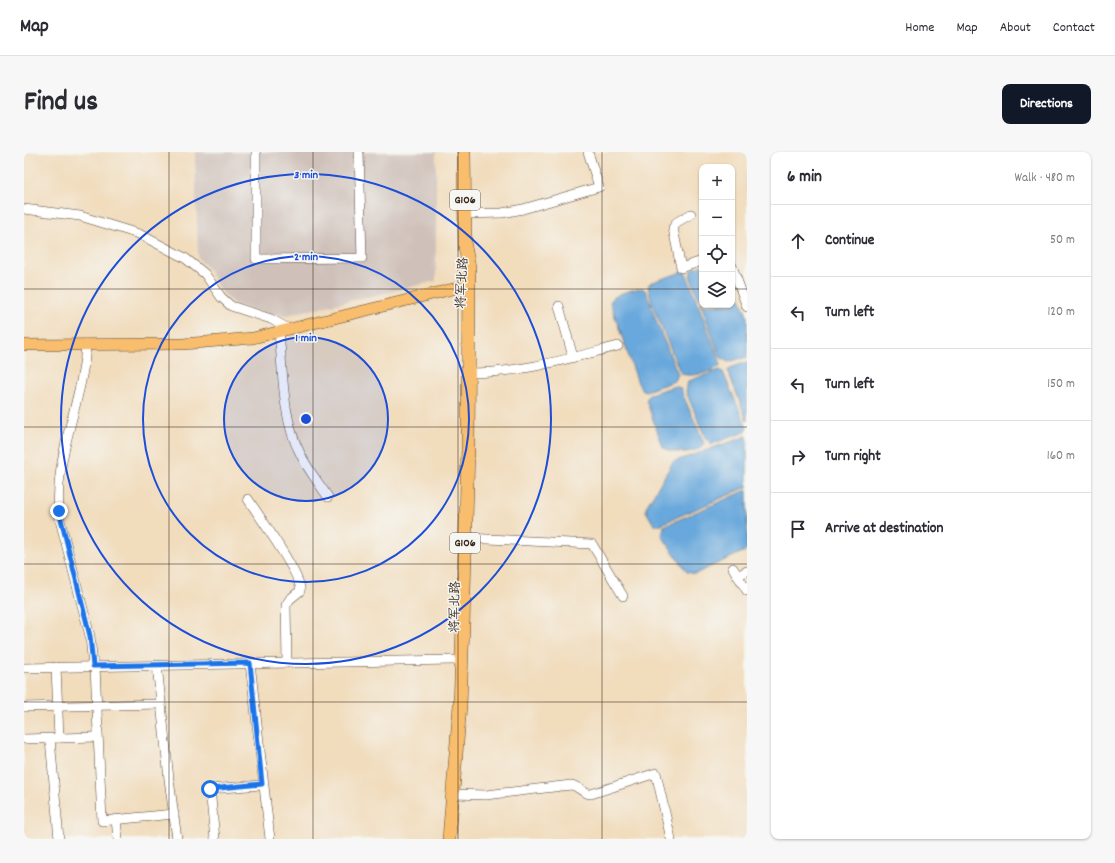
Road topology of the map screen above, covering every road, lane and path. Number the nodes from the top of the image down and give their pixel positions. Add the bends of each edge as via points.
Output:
1 (256, 152) edge
2 (359, 152) edge
3 (464, 152) edge
4 (588, 152) edge
5 (24, 209) edge
6 (465, 214) junction
7 (691, 214) dead end
8 (465, 247) junction
9 (699, 262) edge
10 (734, 272) edge
11 (461, 287) junction
12 (559, 306) dead end
13 (747, 307) edge
14 (284, 331) junction
15 (24, 344) edge
16 (86, 344) junction
17 (618, 346) dead end
18 (573, 358) junction
19 (468, 373) junction
20 (328, 497) dead end
21 (248, 499) dead end
22 (465, 538) junction
23 (747, 571) edge
24 (747, 591) edge
25 (623, 596) dead end
26 (454, 660) junction
27 (287, 662) junction
28 (250, 663) junction
29 (157, 665) junction
30 (94, 666) junction
31 (56, 667) junction
32 (24, 668) edge
33 (161, 704) junction
34 (58, 706) junction
35 (95, 706) junction
36 (24, 707) edge
37 (97, 737) junction
38 (60, 738) junction
39 (24, 739) edge
40 (50, 739) junction
41 (262, 784) junction
42 (453, 794) junction
43 (174, 814) junction
44 (116, 820) junction
45 (59, 839) edge
46 (118, 839) edge
47 (178, 839) edge
48 (215, 839) edge
49 (270, 839) edge
50 (442, 839) edge
51 (450, 839) edge
52 (671, 839) edge

1 - 2 street via 256,260 362,258
3 - 6 highway, G106
4 - 6 street via 599,187 523,209
5 - 14 street via 80,216 123,227 145,236 186,258 205,274 221,297 231,306 271,319
6 - 8 highway, G106
7 - 9 street via 677,222 673,228 681,268
8 - 11 highway, 将军北路 / G106 via 461,266
8 - 19 highway, 将军北路 / G106 via 469,267
10 - 13 street
11 - 14 main road
11 - 26 highway, 将军北路 / G106 via 460,449
12 - 18 street
14 - 16 main road via 201,343
14 - 20 street via 287,405 293,436 300,454
15 - 16 main road
16 - 30 street via 82,385 66,441 58,502 60,520 90,636
17 - 18 street
18 - 19 street via 513,371
19 - 22 highway, 将军北路 / G106
21 - 27 street via 283,552 300,585 300,591 286,605
22 - 25 street via 592,544
22 - 42 highway, 将军北路 / G106 via 460,691
23 - 24 street via 735,572
26 - 27 street
26 - 50 highway, 将军北路 / G106
27 - 28 street
28 - 29 street
28 - 41 street
29 - 30 street
29 - 33 street
30 - 31 street
30 - 35 street
31 - 32 street
31 - 34 street
33 - 35 street
33 - 43 street
34 - 35 street
34 - 36 street
34 - 38 street
35 - 37 street
37 - 38 street
37 - 44 street via 102,821
38 - 40 street
39 - 40 street
40 - 45 street
41 - 48 street via 210,789
41 - 49 street
42 - 51 highway, 将军北路 / G106
42 - 52 street via 486,795 571,785 591,794 656,773
43 - 44 street
43 - 47 street
44 - 46 street

